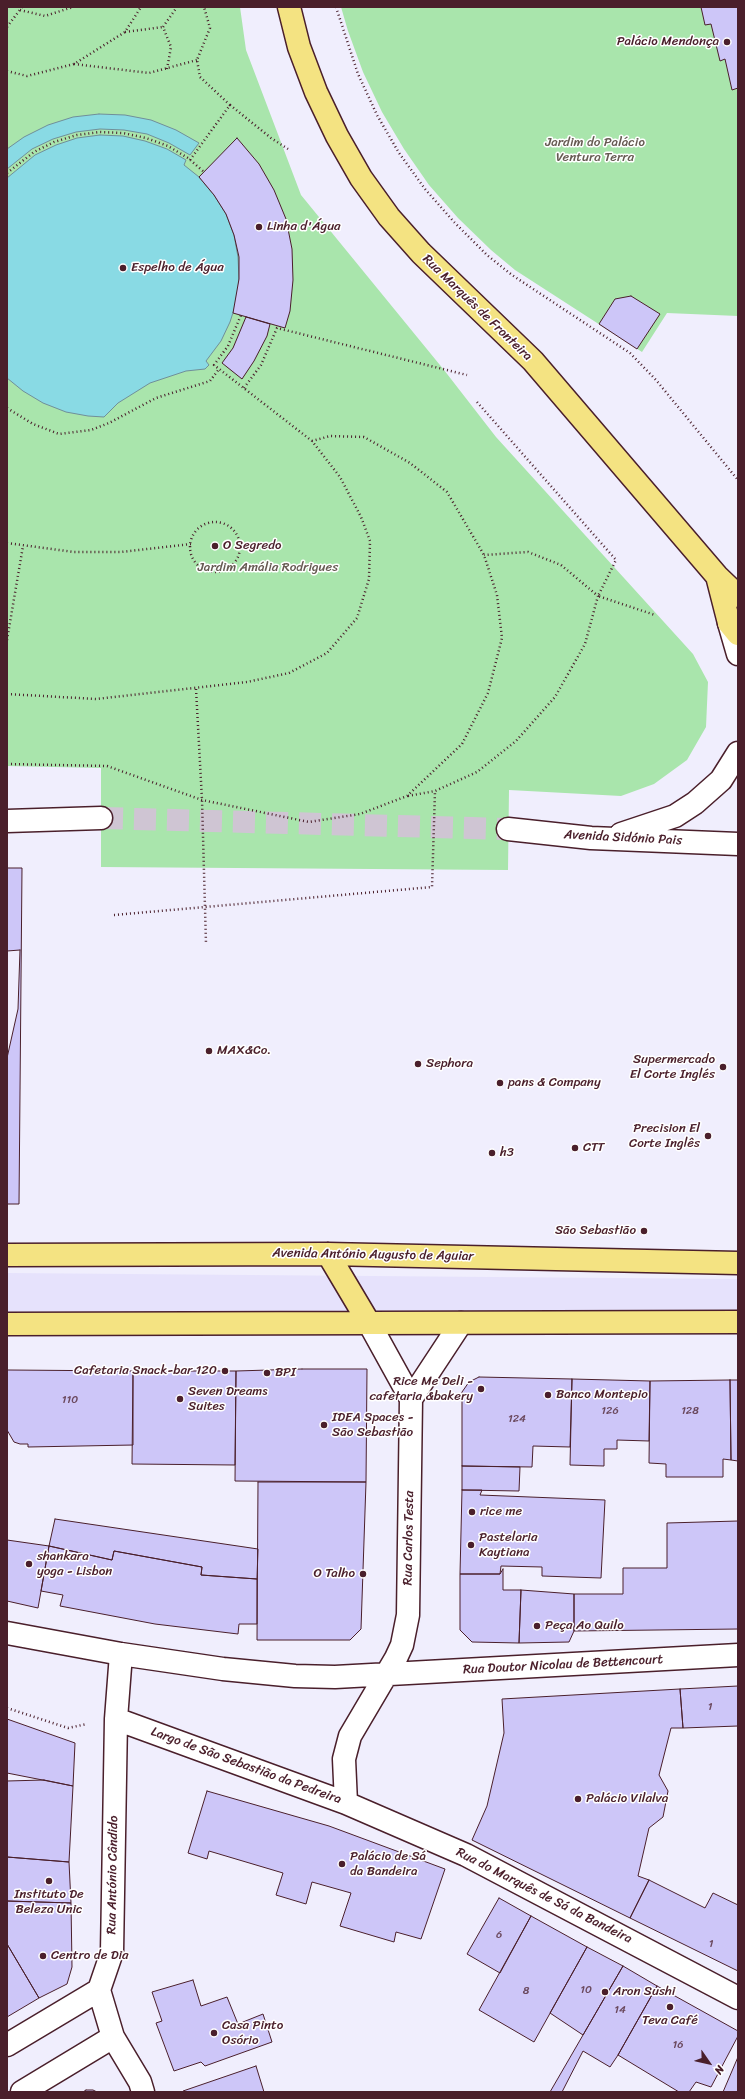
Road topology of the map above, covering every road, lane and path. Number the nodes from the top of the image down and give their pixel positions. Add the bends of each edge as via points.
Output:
1 (22, 7) edge
2 (73, 7) edge
3 (141, 7) edge
4 (178, 7) edge
5 (204, 7) edge
6 (289, 7) edge
7 (336, 7) edge
8 (20, 10) junction
9 (7, 27) edge
10 (164, 27) junction
11 (125, 32) junction
12 (197, 60) junction
13 (74, 64) junction
14 (167, 69) junction
15 (7, 71) edge
16 (230, 105) junction
17 (288, 149) dead end
18 (190, 160) junction
19 (204, 172) dead end
20 (7, 173) edge
21 (241, 315) dead end
22 (219, 368) junction
23 (467, 375) dead end
24 (244, 388) junction
25 (477, 402) dead end
26 (7, 408) edge
27 (312, 441) junction
28 (738, 480) edge
29 (7, 543) edge
30 (191, 544) junction
31 (23, 546) junction
32 (484, 555) junction
33 (717, 576) junction
34 (598, 596) junction
35 (738, 596) edge
36 (655, 615) dead end
37 (733, 628) edge
38 (7, 640) edge
39 (738, 654) edge
40 (196, 689) junction
41 (7, 694) edge
42 (738, 753) edge
43 (7, 764) edge
44 (435, 791) junction
45 (407, 796) junction
46 (202, 800) junction
47 (101, 818) tunnel mouth
48 (7, 821) edge
49 (508, 829) tunnel mouth
50 (591, 838) junction
51 (738, 844) edge
52 (204, 907) junction
53 (114, 915) dead end
54 (206, 944) dead end
55 (328, 1254) junction
56 (7, 1255) edge
57 (738, 1263) edge
58 (738, 1322) edge
59 (369, 1323) junction
60 (461, 1323) junction
61 (7, 1324) edge
62 (411, 1399) junction
63 (7, 1633) edge
64 (121, 1654) junction
65 (738, 1655) edge
66 (388, 1674) junction
67 (7, 1708) edge
68 (116, 1719) junction
69 (346, 1802) junction
70 (99, 1990) junction
71 (738, 1998) edge
72 (113, 2038) junction
73 (7, 2045) edge
74 (22, 2092) edge
75 (143, 2092) edge

1 - 8 path
2 - 8 path via 45,16
3 - 11 path
4 - 10 path
5 - 12 path via 210,28
6 - 33 main road, Rua Marquês de Fronteira via 299,47 316,92 361,178 389,217 421,253 533,361
7 - 28 path via 358,74 377,115 399,153 435,200 487,255 512,275 630,353 656,380
8 - 9 path
10 - 11 path
10 - 14 path via 171,48
11 - 13 path
12 - 14 path
12 - 16 path via 200,77
13 - 14 path via 149,73
13 - 15 path via 28,76
16 - 17 path
16 - 18 path
18 - 19 path
18 - 20 path via 168,146 146,138 100,132 54,142 34,152
21 - 22 path via 228,346 214,365
22 - 24 path
22 - 26 path via 210,381 156,398 91,430 59,434 33,424
23 - 24 path via 277,328 261,365
24 - 27 path
25 - 34 path via 616,560
27 - 32 path via 330,436 364,437 410,463 447,492
27 - 40 path via 340,477 361,517 370,541 369,579 357,618 327,653 289,673
29 - 31 path
30 - 30 path via 191,554 195,561 200,567 208,570 222,570 230,566 239,554 240,547 235,532 222,523 207,523 200,526
30 - 31 path via 121,552 74,552
31 - 38 path
32 - 34 path via 528,552 561,565
32 - 45 path via 497,595 502,638 488,693 462,744
33 - 35 main road, Rua Marquês de Fronteira
33 - 37 main road, Rua Marquês de Fronteira
34 - 36 path
34 - 44 path via 585,644 555,698 516,741 478,772
37 - 39 street
40 - 41 path via 96,699
40 - 46 path
42 - 50 street via 732,766 717,784 675,816 617,835
43 - 46 path via 107,766
44 - 45 path
44 - 52 path via 432,887
45 - 46 path via 360,814 309,822
46 - 52 path
47 - 48 street
49 - 50 street, Avenida Sidónio Pais
50 - 51 street, Avenida Sidónio Pais
52 - 53 path
52 - 54 path
55 - 56 main road, Avenida António Augusto de Aguiar
55 - 57 main road, Avenida António Augusto de Aguiar
55 - 59 main road
58 - 60 main road
59 - 60 main road
59 - 61 main road
59 - 62 street, Rua Carlos Testa
60 - 62 street
62 - 66 street, Rua Carlos Testa via 408,1615 402,1645
63 - 64 street
64 - 66 street via 223,1669 295,1676
64 - 68 street
65 - 66 street, Rua Doutor Nicolau de Bettencourt
66 - 69 street, Largo de São Sebastião da Pedreira via 350,1736 344,1759
67 - 68 path via 68,1728
68 - 69 street, Largo de São Sebastião da Pedreira
68 - 70 street, Rua António Cândido via 112,1952
69 - 71 street, Rua do Marquês de Sá da Bandeira via 466,1855
70 - 72 street
70 - 73 street
72 - 74 street
72 - 75 street via 140,2082

